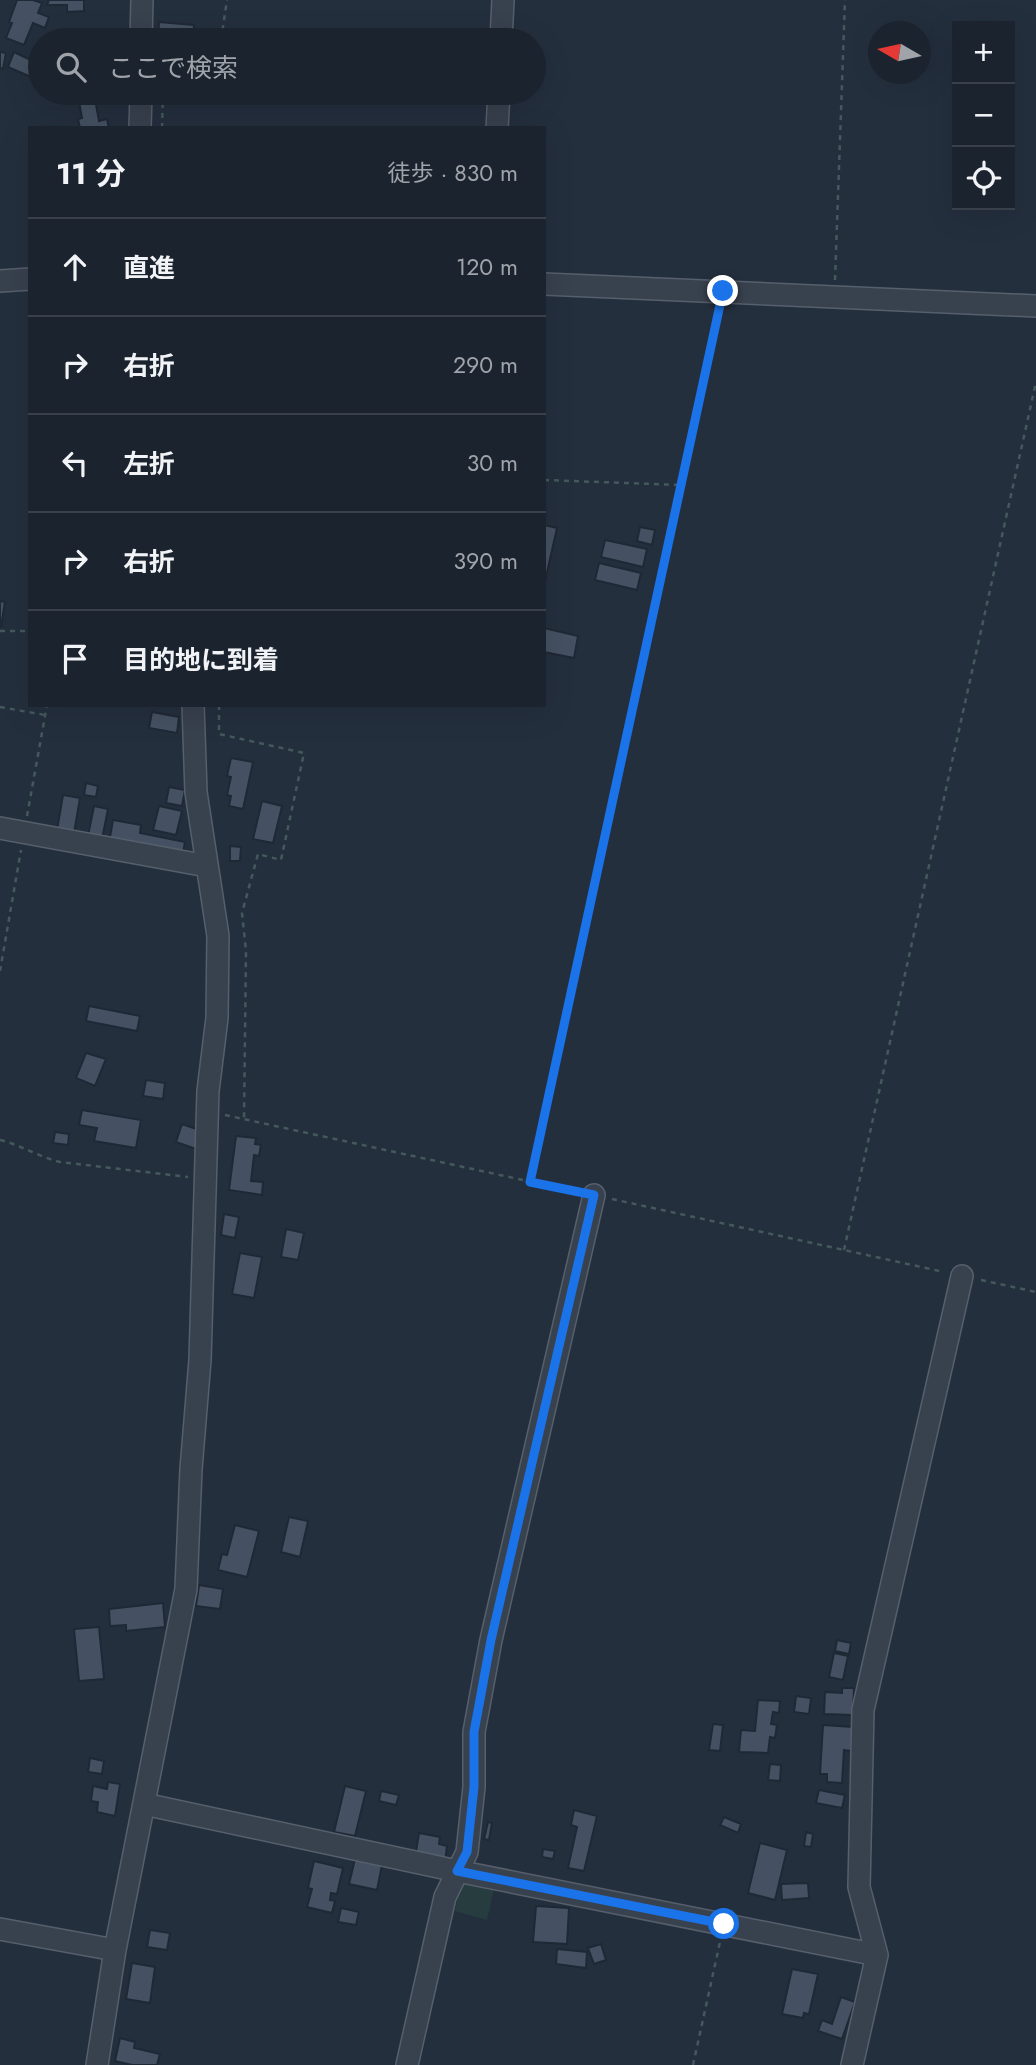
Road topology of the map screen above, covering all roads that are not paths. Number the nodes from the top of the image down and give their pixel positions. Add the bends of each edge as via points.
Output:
1 (142, 0) edge
2 (503, 0) edge
3 (141, 28) edge
4 (502, 28) edge
5 (141, 105) edge
6 (498, 105) edge
7 (140, 126) edge
8 (497, 126) edge
9 (28, 279) edge
10 (0, 281) edge
11 (546, 284) edge
12 (1036, 306) edge
13 (193, 707) edge
14 (0, 828) edge
15 (207, 866) junction
16 (594, 1195) road end
17 (962, 1276) road end
18 (144, 1804) junction
19 (457, 1871) junction
20 (0, 1929) edge
21 (115, 1950) junction
22 (877, 1955) junction
23 (97, 2065) edge
24 (407, 2065) edge
25 (852, 2065) edge

1 - 3 street
2 - 4 street
5 - 7 street
6 - 8 street
9 - 10 street
11 - 12 street
13 - 15 street via 196,792
14 - 15 street
15 - 18 street via 218,936 217,1017 208,1112 186,1589
16 - 19 street via 491,1640 474,1732 467,1852
17 - 22 street via 863,1710 859,1887
18 - 19 street
18 - 21 street
19 - 22 street
19 - 24 street via 445,1897
20 - 21 street
21 - 23 street
22 - 25 street

